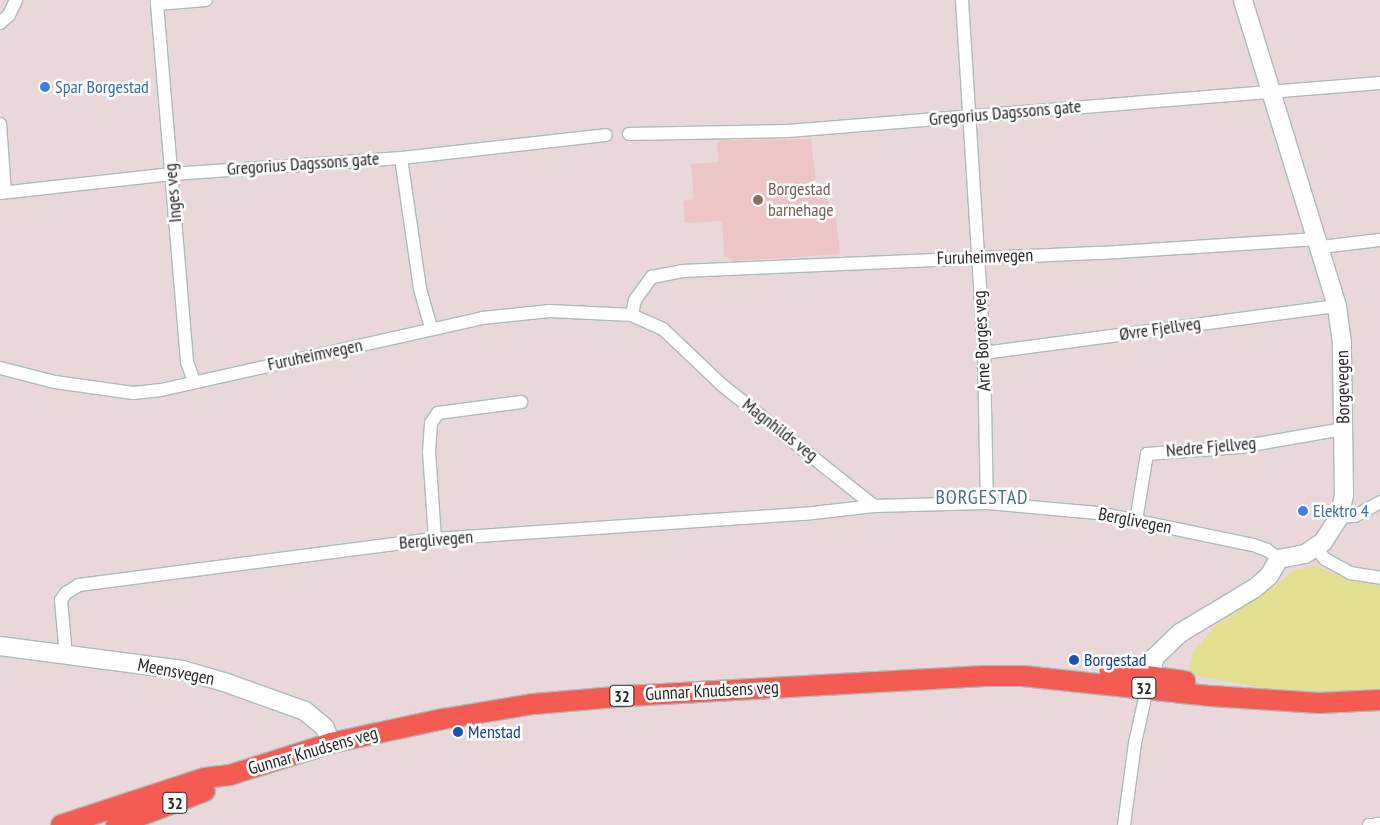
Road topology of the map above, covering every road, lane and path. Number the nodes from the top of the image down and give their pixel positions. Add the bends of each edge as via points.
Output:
1 (16, 0) edge
2 (206, 0) edge
3 (962, 0) edge
4 (1242, 0) edge
5 (157, 2) edge
6 (0, 23) edge
7 (1380, 83) edge
8 (1269, 91) junction
9 (969, 116) junction
10 (0, 124) edge
11 (628, 134) dead end
12 (606, 135) dead end
13 (401, 158) junction
14 (172, 174) junction
15 (2, 193) edge
16 (1380, 240) edge
17 (1319, 243) junction
18 (977, 256) junction
19 (1337, 306) junction
20 (632, 314) junction
21 (431, 328) junction
22 (984, 353) junction
23 (0, 368) edge
24 (194, 381) junction
25 (521, 402) dead end
26 (1344, 429) junction
27 (1380, 502) edge
28 (987, 503) junction
29 (874, 506) junction
30 (1339, 517) junction
31 (1136, 521) junction
32 (435, 539) junction
33 (1316, 548) junction
34 (1279, 559) junction
35 (1380, 578) edge
36 (0, 646) edge
37 (66, 656) junction
38 (1148, 682) junction
39 (1380, 700) edge
40 (331, 744) junction
41 (230, 775) junction
42 (1380, 824) edge
43 (61, 825) edge
44 (116, 825) edge
45 (1124, 825) edge
46 (1369, 825) edge

1 - 6 street via 9,15
2 - 5 street
3 - 9 street, Arne Borges veg
4 - 8 street, Borgevegen
5 - 14 street, Inges veg
7 - 8 street, Gregorius Dagssons gate
8 - 9 street, Gregorius Dagssons gate
8 - 17 street, Borgevegen
9 - 11 street, Gregorius Dagssons gate via 788,131
9 - 18 street, Arne Borges veg
10 - 15 street
12 - 13 street, Gregorius Dagssons gate
13 - 14 street, Gregorius Dagssons gate
13 - 21 street via 420,289
14 - 15 street, Gregorius Dagssons gate
14 - 24 street, Inges veg via 187,362
16 - 17 street, Furuheimvegen
17 - 18 street, Furuheimvegen
17 - 19 street, Borgevegen
18 - 20 street, Furuheimvegen via 682,271 652,277 635,300
18 - 22 street, Arne Borges veg
19 - 22 street, Øvre Fjellveg
19 - 26 street, Borgevegen via 1342,343
20 - 21 street, Furuheimvegen via 550,311
20 - 29 street, Magnhilds veg via 663,329 722,385
21 - 24 street, Furuheimvegen
22 - 28 street, Arne Borges veg
23 - 24 street, Furuheimvegen via 55,382 118,392 161,390
25 - 32 street via 438,413 431,423 429,452
26 - 30 street, Borgevegen via 1344,495
26 - 31 street, Nedre Fjellveg via 1240,447 1146,454
27 - 30 street via 1355,516
28 - 29 street
28 - 31 street, Berglivegen via 1098,513
29 - 32 street, Berglivegen via 804,514
30 - 33 street, Borgevegen
31 - 34 street, Berglivegen via 1253,546 1267,550
32 - 37 street, Berglivegen via 79,585 61,600
33 - 34 street
33 - 35 street via 1325,559 1350,573
34 - 38 street via 1269,576 1255,588 1180,632 1164,647 1155,657
36 - 37 street, Meensvegen
37 - 40 street, Meensvegen via 182,670 232,684 305,711 325,728
38 - 39 main road, Gunnar Knudsens veg / 32 via 1265,698 1334,703
38 - 40 main road, Gunnar Knudsens veg / 32 via 1064,669 1023,676 816,684 534,704 443,719
38 - 45 street via 1135,743
40 - 41 main road, Gunnar Knudsens veg / 32
41 - 43 main road, Gunnar Knudsens veg / 32 via 206,778
41 - 44 main road, Gunnar Knudsens veg / 32 via 212,788
42 - 46 street

